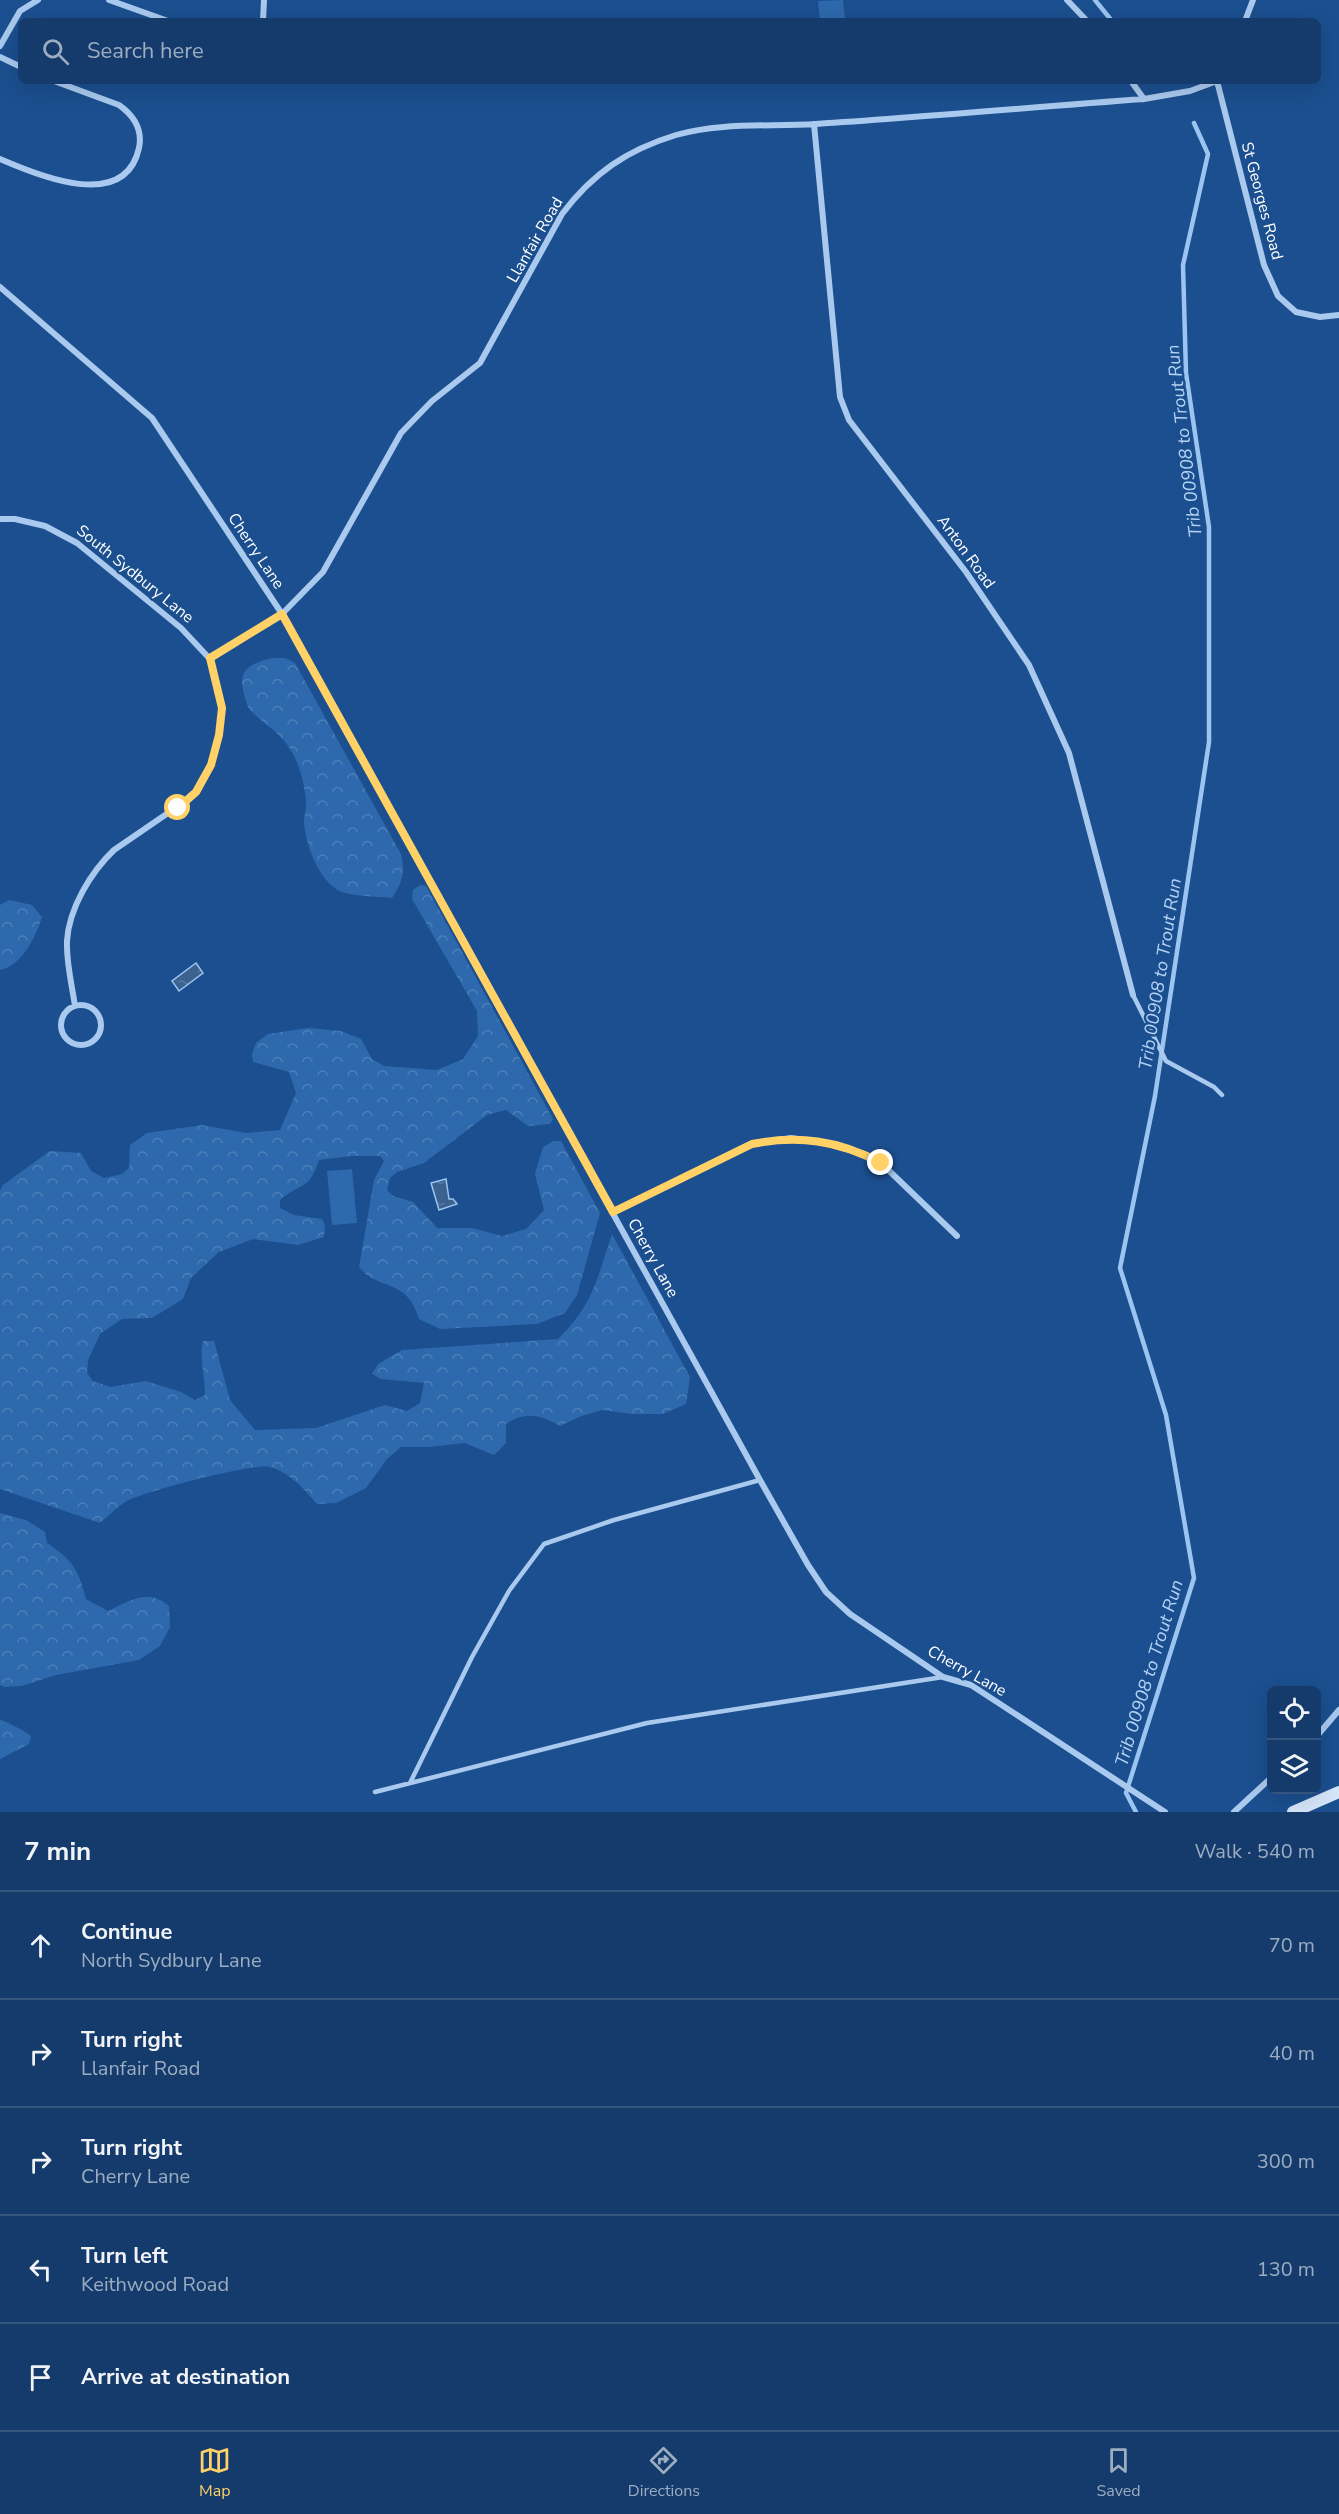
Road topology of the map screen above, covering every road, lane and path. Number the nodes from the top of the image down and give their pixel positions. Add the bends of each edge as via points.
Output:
1 (38, 0) edge
2 (109, 0) edge
3 (264, 0) edge
4 (1067, 0) edge
5 (1253, 0) edge
6 (160, 18) edge
7 (263, 18) edge
8 (1084, 18) edge
9 (1246, 18) edge
10 (0, 46) edge
11 (0, 57) edge
12 (18, 66) edge
13 (62, 84) edge
14 (1133, 84) edge
15 (1208, 84) edge
16 (1218, 84) edge
17 (1144, 99) junction
18 (814, 124) junction
19 (0, 159) edge
20 (0, 287) edge
21 (1339, 315) edge
22 (0, 519) edge
23 (282, 614) junction
24 (210, 658) junction
25 (1133, 994) joint
26 (75, 1006) junction
27 (1222, 1095) dead end
28 (613, 1212) junction
29 (957, 1236) dead end
30 (760, 1480) junction
31 (943, 1677) junction
32 (1339, 1710) edge
33 (1321, 1732) edge
34 (1267, 1782) edge
35 (410, 1784) junction
36 (375, 1792) dead end
37 (1339, 1792) edge
38 (1165, 1812) edge
39 (1234, 1812) edge
40 (1293, 1812) edge

1 - 10 street via 20,11
2 - 6 street
3 - 7 street
4 - 8 street
5 - 9 street
11 - 12 street
13 - 19 street via 128,112 141,140 133,165 111,183 92,186 52,178
14 - 17 street
15 - 17 street, Llanfair Road
16 - 21 street, St Georges Road via 1264,265 1278,296 1296,312 1320,317
17 - 18 street, Llanfair Road
18 - 23 street, Llanfair Road via 707,128 676,135 609,165 577,194 562,214 480,363 432,401 401,433 323,572
18 - 25 street, Anton Road via 840,397 849,420 966,572 1029,665 1069,753
20 - 23 street, Cherry Lane via 152,418
22 - 24 street, South Sydbury Lane via 45,526 77,543 181,628
23 - 24 street, Llanfair Road
23 - 28 street, Cherry Lane
24 - 26 street via 222,708 211,765 188,800 105,859 76,904 67,940
25 - 27 lane via 1166,1061
26 - 26 street via 62,1020 62,1033 77,1045 90,1043 100,1029 99,1018 92,1009
28 - 29 street via 752,1144 790,1138 829,1144 881,1163
28 - 30 street, Cherry Lane
30 - 31 street, Cherry Lane via 826,1592 850,1614
30 - 35 lane via 614,1520 544,1544 498,1610
31 - 35 lane via 647,1722
31 - 38 street, Cherry Lane via 971,1685
32 - 33 street
34 - 39 street
35 - 36 lane
37 - 40 street

